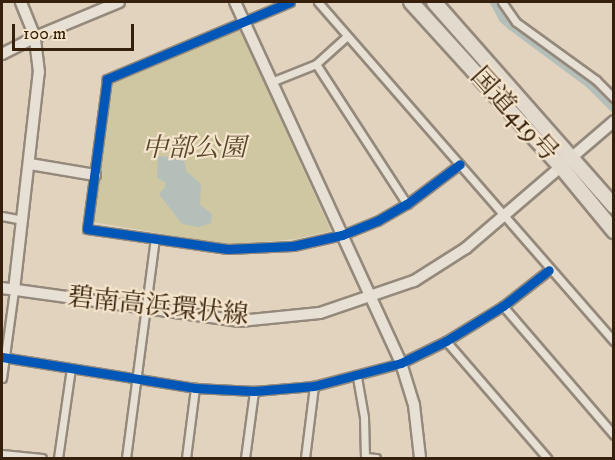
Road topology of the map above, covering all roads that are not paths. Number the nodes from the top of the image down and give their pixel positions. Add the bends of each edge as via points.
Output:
1 (21, 2) edge
2 (119, 2) edge
3 (235, 2) edge
4 (290, 2) edge
5 (318, 2) edge
6 (411, 2) edge
7 (434, 2) edge
8 (502, 2) edge
9 (244, 21) junction
10 (347, 36) junction
11 (35, 37) junction
12 (2, 54) edge
13 (316, 64) junction
14 (272, 82) junction
15 (614, 98) edge
16 (614, 121) edge
17 (573, 158) junction
18 (30, 164) junction
19 (460, 164) junction
20 (562, 168) junction
21 (95, 175) junction
22 (407, 204) junction
23 (614, 206) edge
24 (2, 216) edge
25 (505, 216) junction
26 (23, 220) junction
27 (614, 231) edge
28 (342, 235) junction
29 (155, 239) junction
30 (549, 270) junction
31 (2, 288) edge
32 (14, 290) junction
33 (370, 298) junction
34 (503, 306) junction
35 (146, 308) junction
36 (446, 341) junction
37 (614, 342) edge
38 (3, 357) edge
39 (401, 363) junction
40 (71, 368) junction
41 (357, 377) junction
42 (2, 378) edge
43 (135, 379) junction
44 (314, 386) junction
45 (195, 388) junction
46 (254, 391) junction
47 (614, 435) edge
48 (541, 452) junction
49 (2, 454) edge
50 (365, 458) edge
51 (42, 459) edge
52 (58, 459) edge
53 (126, 459) edge
54 (186, 459) edge
55 (246, 459) edge
56 (305, 459) edge
57 (376, 459) edge
58 (420, 459) edge
59 (534, 459) edge
60 (547, 459) edge

1 - 11 street
2 - 11 street
3 - 9 street
4 - 9 street
5 - 10 street
6 - 20 highway, 国道419号
7 - 17 highway, 国道419号
8 - 15 street via 516,22 588,74
9 - 14 street
9 - 21 street via 107,80
10 - 13 street
10 - 19 street
11 - 12 street
11 - 18 street via 39,72
13 - 14 street
13 - 22 street
14 - 28 street
16 - 17 street, 碧南高浜環状線
17 - 20 street, 碧南高浜環状線
17 - 23 highway, 国道419号
18 - 21 street
18 - 26 street
19 - 22 street
19 - 25 street
20 - 25 street, 碧南高浜環状線
20 - 27 highway, 国道419号
21 - 29 street via 87,229
22 - 28 street
24 - 26 street
25 - 30 street
25 - 33 street, 碧南高浜環状線 via 466,248 414,281
26 - 32 street
28 - 29 street via 293,246 240,249
28 - 33 street
29 - 35 street
30 - 34 street
30 - 37 street
31 - 32 street, 碧南高浜環状線
32 - 35 street, 碧南高浜環状線
32 - 38 street
33 - 35 street, 碧南高浜環状線 via 320,313 240,321
33 - 39 street
34 - 36 street
34 - 47 street
35 - 43 street
36 - 39 street
36 - 48 street
38 - 40 street
38 - 42 street
39 - 41 street
39 - 58 street via 414,405
40 - 43 street
40 - 52 street
41 - 44 street
41 - 50 street via 364,417
43 - 45 street
43 - 53 street
44 - 46 street
44 - 56 street
45 - 46 street
45 - 54 street
46 - 55 street
48 - 59 street
48 - 60 street
49 - 51 street
50 - 57 street

